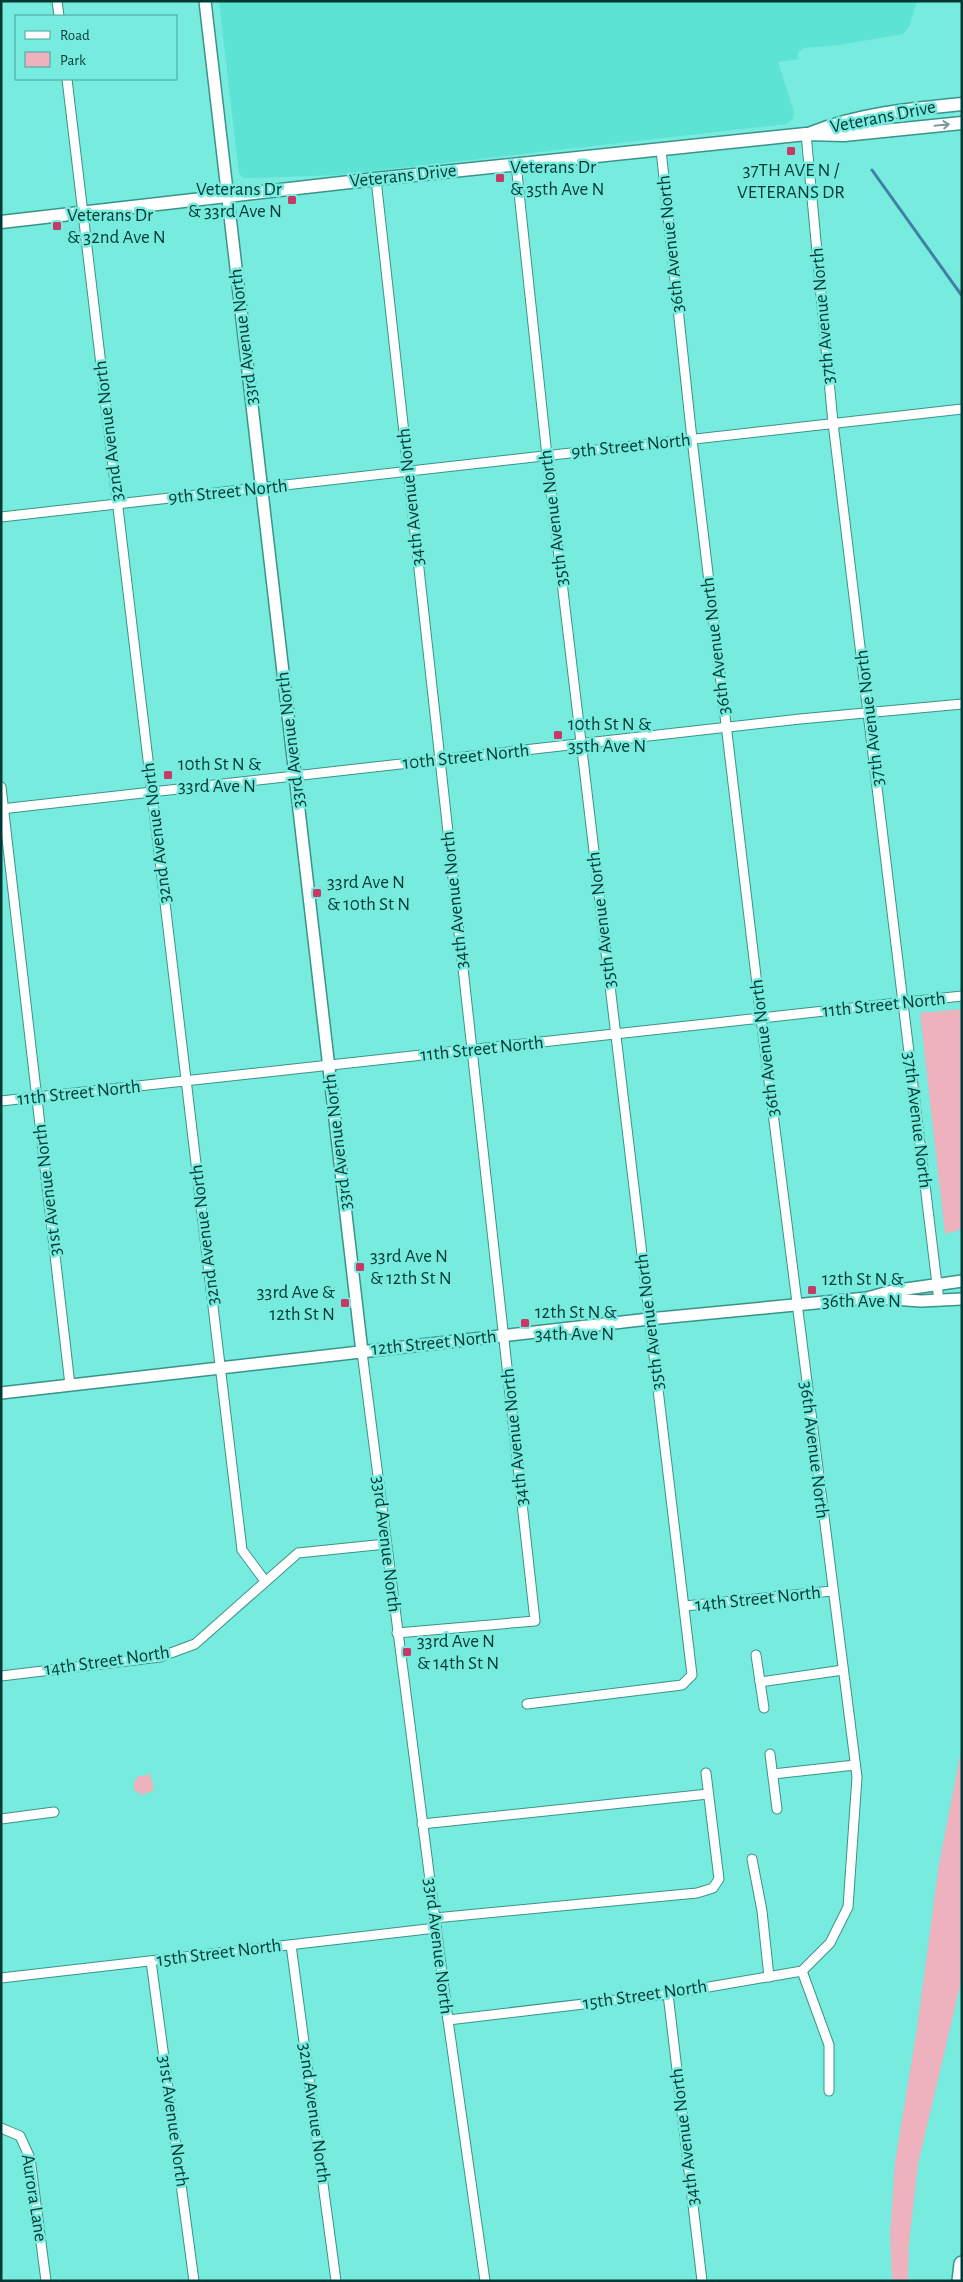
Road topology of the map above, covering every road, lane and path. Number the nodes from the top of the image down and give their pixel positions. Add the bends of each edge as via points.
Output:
1 (58, 1) edge
2 (205, 1) edge
3 (59, 15) edge
4 (67, 80) edge
5 (962, 104) edge
6 (962, 124) edge
7 (806, 134) junction
8 (661, 150) junction
9 (516, 164) junction
10 (376, 179) junction
11 (228, 196) junction
12 (83, 212) junction
13 (1, 222) edge
14 (962, 409) edge
15 (834, 423) junction
16 (692, 439) junction
17 (547, 456) junction
18 (408, 471) junction
19 (262, 488) junction
20 (118, 504) junction
21 (1, 517) edge
22 (962, 704) edge
23 (870, 713) junction
24 (726, 728) junction
25 (581, 744) junction
26 (440, 760) junction
27 (295, 776) junction
28 (1, 787) edge
29 (152, 792) junction
30 (2, 809) edge
31 (962, 996) edge
32 (902, 1003) junction
33 (761, 1018) junction
34 (616, 1034) junction
35 (472, 1050) junction
36 (329, 1066) junction
37 (186, 1081) junction
38 (37, 1098) junction
39 (1, 1102) edge
40 (962, 1281) edge
41 (937, 1285) junction
42 (867, 1298) junction
43 (962, 1299) edge
44 (939, 1301) junction
45 (796, 1305) junction
46 (649, 1319) junction
47 (504, 1336) junction
48 (362, 1352) junction
49 (221, 1367) junction
50 (70, 1385) junction
51 (1, 1393) edge
52 (386, 1544) junction
53 (265, 1581) junction
54 (832, 1591) junction
55 (685, 1606) junction
56 (397, 1633) junction
57 (756, 1655) dead end
58 (842, 1670) junction
59 (1, 1676) edge
60 (760, 1682) junction
61 (527, 1704) dead end
62 (764, 1708) dead end
63 (770, 1754) dead end
64 (855, 1765) junction
65 (706, 1773) dead end
66 (772, 1774) junction
67 (708, 1794) junction
68 (778, 1809) dead end
69 (54, 1812) dead end
70 (1, 1819) edge
71 (422, 1824) junction
72 (752, 1859) dead end
73 (435, 1923) junction
74 (291, 1945) junction
75 (151, 1961) junction
76 (802, 1971) junction
77 (769, 1977) junction
78 (1, 1978) edge
79 (668, 1994) junction
80 (448, 2020) junction
81 (829, 2092) dead end
82 (1, 2128) edge
83 (962, 2264) edge
84 (46, 2281) edge
85 (194, 2281) edge
86 (336, 2281) edge
87 (485, 2281) edge
88 (702, 2281) edge
89 (960, 2281) edge

1 - 3 street
2 - 11 street, 33rd Avenue North
4 - 12 street, 32nd Avenue North
5 - 7 main road, Veterans Drive via 863,117
7 -> 6 main road, Veterans Drive via 844,135
7 - 8 main road, Veterans Drive
7 - 15 street, 37th Avenue North
8 - 9 main road, Veterans Drive
8 - 16 street, 36th Avenue North
9 - 10 main road, Veterans Drive
9 - 17 street, 35th Avenue North
10 - 11 main road, Veterans Drive
10 - 18 street, 34th Avenue North
11 - 12 main road, Veterans Drive
11 - 19 street, 33rd Avenue North
12 - 13 main road, Veterans Drive
12 - 20 street, 32nd Avenue North
14 - 15 street, 9th Street North
15 - 16 street, 9th Street North
15 - 23 street, 37th Avenue North
16 - 17 street, 9th Street North
16 - 24 street, 36th Avenue North
17 - 18 street, 9th Street North
17 - 25 street, 35th Avenue North
18 - 19 street, 9th Street North
18 - 26 street, 34th Avenue North
19 - 20 street, 9th Street North
19 - 27 street, 33rd Avenue North
20 - 21 street, 9th Street North
20 - 29 street, 32nd Avenue North
22 - 23 street, 10th Street North
23 - 24 street, 10th Street North
23 - 32 street, 37th Avenue North
24 - 25 street, 10th Street North
24 - 33 street, 36th Avenue North
25 - 26 street, 10th Street North
25 - 34 street, 35th Avenue North
26 - 27 street, 10th Street North
26 - 35 street, 34th Avenue North
27 - 29 street, 10th Street North
27 - 36 street, 33rd Avenue North
28 - 30 street, 31st Avenue North
29 - 30 street, 10th Street North
29 - 37 street, 32nd Avenue North
30 - 38 street, 31st Avenue North
31 - 32 street, 11th Street North
32 - 33 street, 11th Street North
32 - 41 street, 37th Avenue North
33 - 34 street, 11th Street North
33 - 45 street, 36th Avenue North
34 - 35 street, 11th Street North
34 - 46 street, 35th Avenue North
35 - 36 street, 11th Street North
35 - 47 street, 34th Avenue North
36 - 37 street, 11th Street North
36 - 48 street, 33rd Avenue North
37 - 38 street, 11th Street North
37 - 49 street, 32nd Avenue North
38 - 39 street, 11th Street North
38 - 50 street, 31st Avenue North
40 - 41 street, 12th Street North
41 - 42 street, 12th Street North
41 - 44 street, 37th Avenue North
42 - 44 street, 12th Street North
42 - 45 street, 12th Street North
43 - 44 street, 12th Street North
45 - 46 street, 12th Street North
45 - 54 street, 36th Avenue North
46 - 47 street, 12th Street North
46 - 55 street, 35th Avenue North
47 - 48 street, 12th Street North
47 - 56 street, 34th Avenue North via 535,1621
48 - 49 street, 12th Street North
48 - 52 street, 33rd Avenue North
49 - 50 street, 12th Street North
49 - 53 street, 32nd Avenue North via 242,1550
50 - 51 street, 12th Street North
52 - 53 street, 14th Street North via 298,1553
52 - 56 street, 33rd Avenue North
53 - 59 street, 14th Street North via 195,1644 160,1657
54 - 55 street, 14th Street North
54 - 58 street, 36th Avenue North
55 - 61 street, 35th Avenue North via 692,1675 682,1685
56 - 71 street, 33rd Avenue North
57 - 60 street
58 - 60 street
58 - 64 street, 36th Avenue North
60 - 62 street
63 - 66 street
64 - 66 street
64 - 76 street, 36th Avenue North via 857,1777 848,1907 830,1942
65 - 67 street
66 - 68 street
67 - 71 street
67 - 73 street, 15th Street North via 718,1879 713,1888 696,1893
69 - 70 street
71 - 73 street, 33rd Avenue North
72 - 77 street
73 - 74 street, 15th Street North
73 - 80 street, 33rd Avenue North
74 - 75 street, 15th Street North
74 - 86 street, 32nd Avenue North
75 - 78 street, 15th Street North
75 - 85 street, 31st Avenue North
76 - 77 street, 15th Street North
76 - 81 street via 829,2045
77 - 79 street, 15th Street North
79 - 80 street, 15th Street North
79 - 88 street, 34th Avenue North
80 - 87 street, 33rd Avenue North
82 - 84 street, Aurora Lane via 20,2136 30,2158
83 - 89 highway

